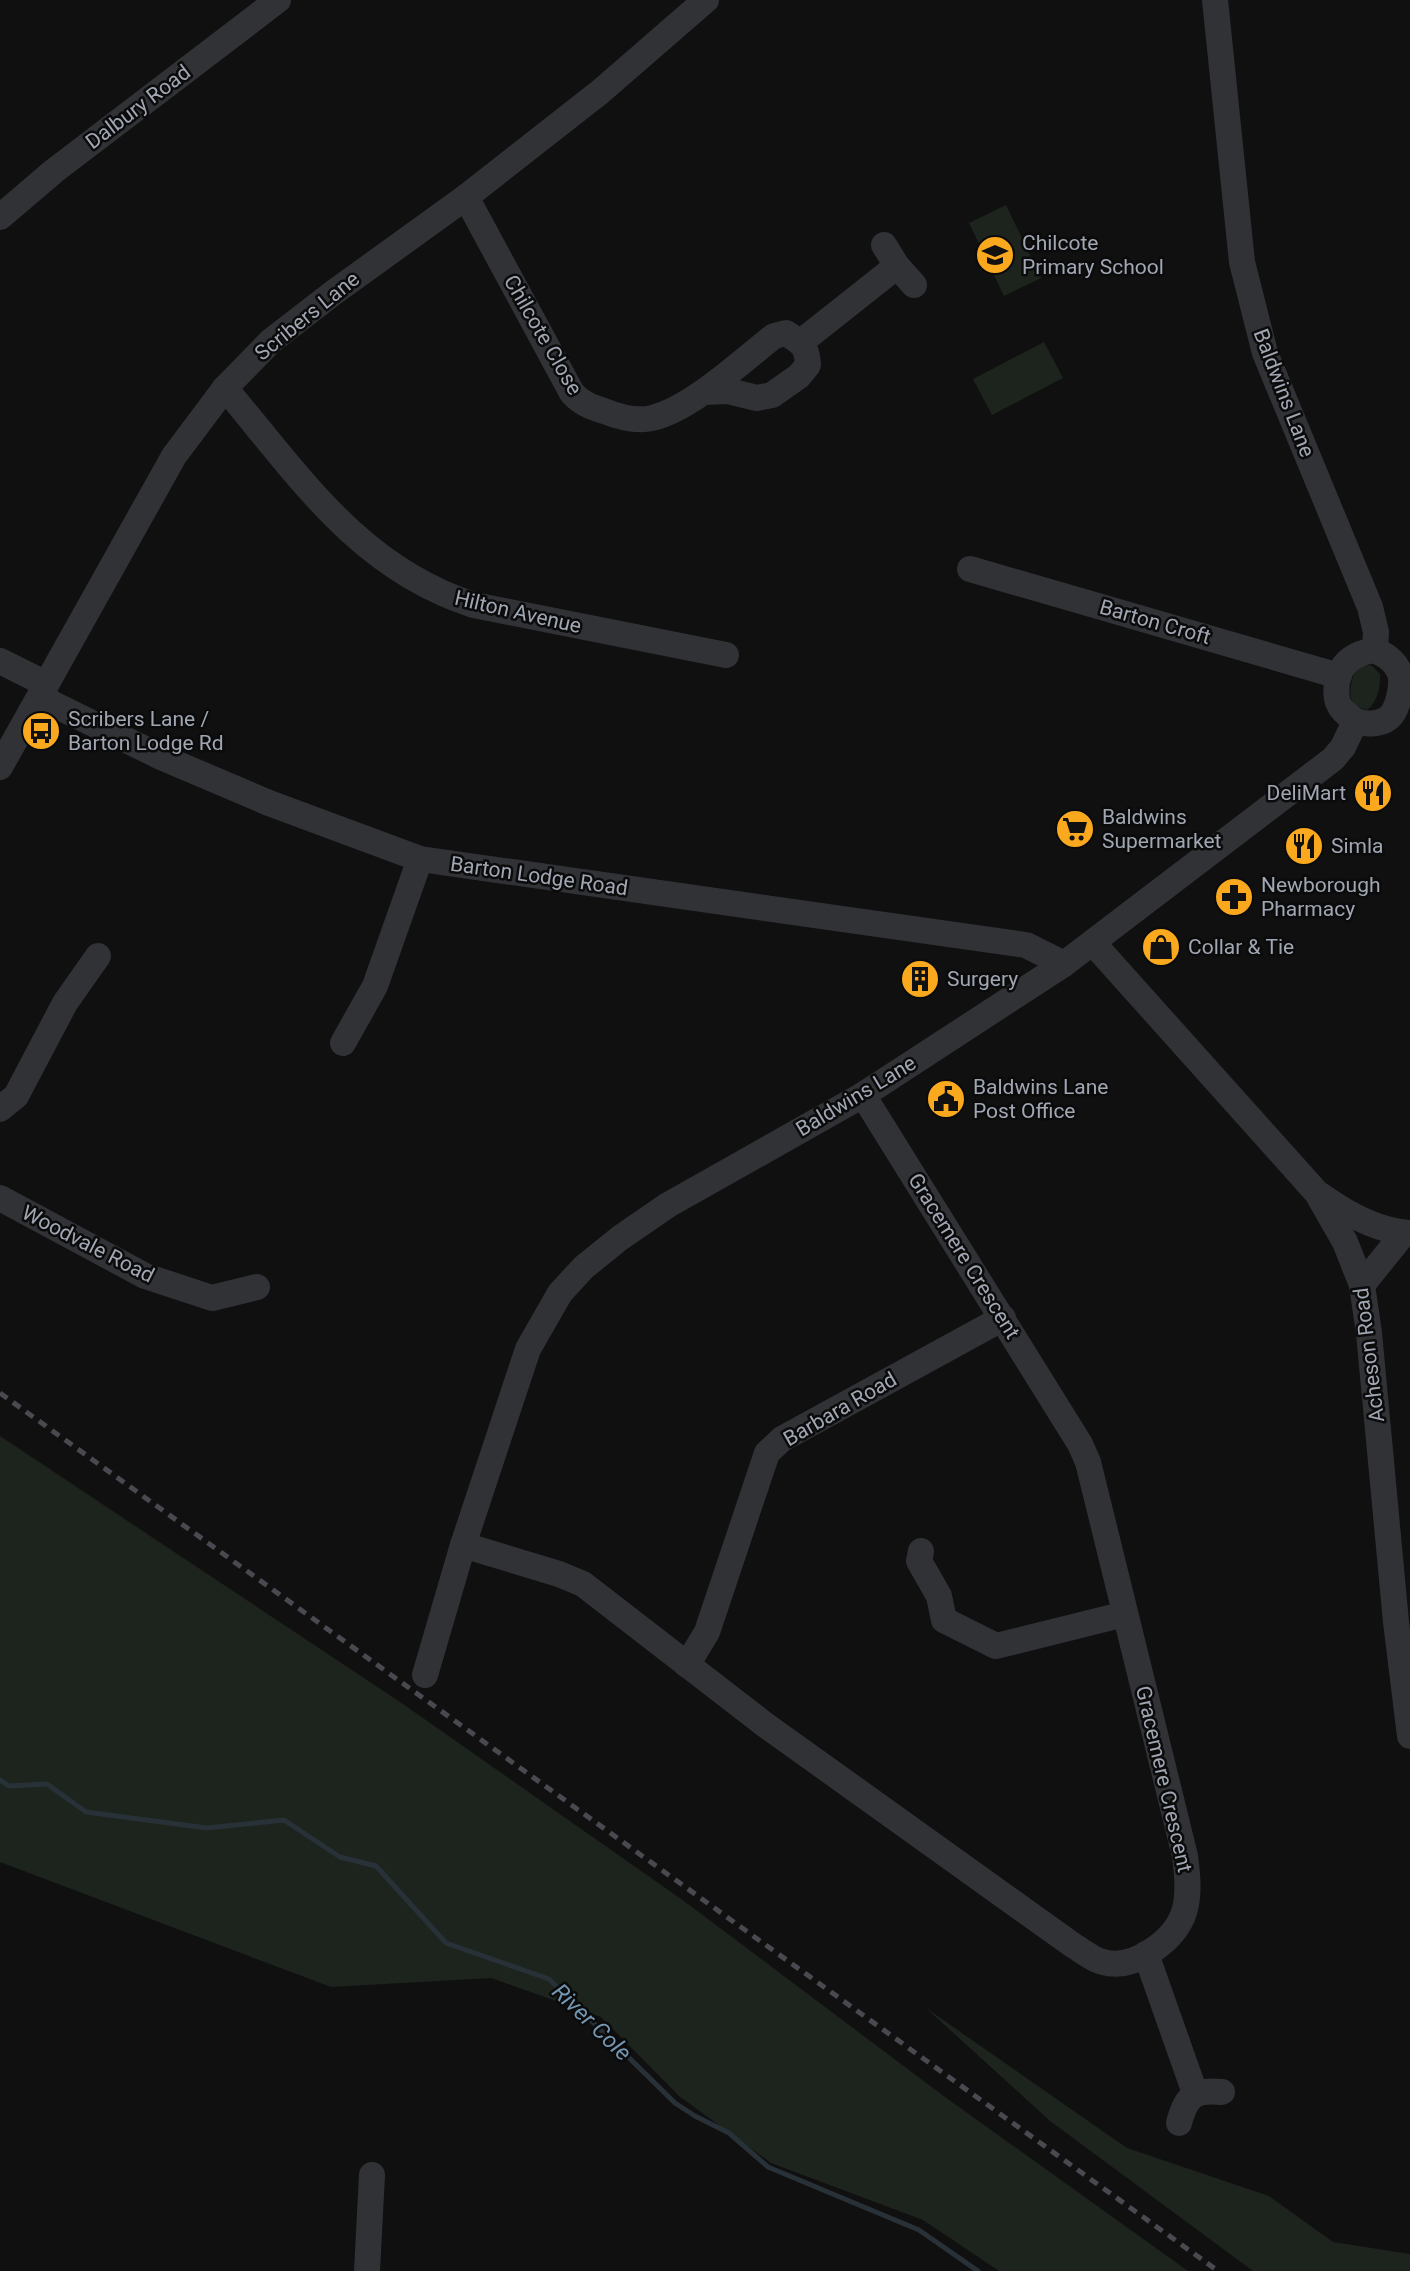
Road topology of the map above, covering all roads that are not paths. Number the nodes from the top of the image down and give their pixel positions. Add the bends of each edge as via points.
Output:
1 (278, 0) edge
2 (706, 0) edge
3 (1215, 0) edge
4 (466, 197) junction
5 (0, 216) edge
6 (899, 265) dead end
7 (801, 342) junction
8 (225, 388) junction
9 (703, 392) junction
10 (970, 569) dead end
11 (1375, 650) junction
12 (726, 655) dead end
13 (0, 661) edge
14 (1339, 676) junction
15 (44, 690) junction
16 (1404, 702) edge
17 (1355, 722) junction
18 (0, 767) edge
19 (420, 859) junction
20 (1093, 943) junction
21 (98, 956) dead end
22 (1064, 964) junction
23 (343, 1043) dead end
24 (863, 1095) junction
25 (0, 1109) edge
26 (1317, 1193) junction
27 (0, 1198) edge
28 (1407, 1233) edge
29 (1363, 1285) junction
30 (257, 1287) dead end
31 (1003, 1318) junction
32 (463, 1545) junction
33 (921, 1551) dead end
34 (1125, 1614) junction
35 (687, 1665) junction
36 (425, 1675) dead end
37 (1410, 1735) edge
38 (1146, 1954) junction
39 (1222, 2092) dead end
40 (1195, 2093) junction
41 (1179, 2123) dead end
42 (372, 2175) dead end
43 (368, 2271) edge

1 - 5 street, Dalbury Road
2 - 4 street, Scribers Lane via 600,92
3 - 11 street, Baldwins Lane via 1242,262 1265,353 1370,607
4 - 8 street, Scribers Lane via 271,341
4 - 9 street, Chilcote Close via 580,401 614,415 650,419
6 - 7 street
7 - 9 street, Chilcote Close via 786,333 774,336
7 - 9 street via 808,352 808,365 772,395 757,398 728,391
8 - 12 street, Hilton Avenue via 337,521 376,555 438,592 474,606
8 - 15 street, Scribers Lane via 174,456
10 - 14 street, Barton Croft
11 - 14 street via 1355,654
11 - 16 street via 1389,657 1400,672
13 - 15 street, Barton Lodge Road
14 - 17 street via 1337,700
15 - 18 street, Scribers Lane
15 - 19 street, Barton Lodge Road via 53,704 161,757
16 - 17 street via 1383,720
17 - 20 street, Baldwins Lane via 1334,759
19 - 22 street, Barton Lodge Road via 1026,945
19 - 23 street via 375,986
20 - 22 street, Baldwins Lane
20 - 26 street, Acheson Road
21 - 25 street via 65,1003 16,1096
22 - 24 street, Baldwins Lane
24 - 31 street, Gracemere Crescent
24 - 32 street, Baldwins Lane via 668,1205 602,1252 560,1293 528,1349
26 - 28 street via 1346,1213
26 - 29 street, Acheson Road
27 - 30 street, Woodvale Road via 145,1276 212,1298
28 - 29 street
29 - 37 street, Acheson Road
31 - 34 street, Gracemere Crescent via 1088,1462
31 - 35 street, Barbara Road via 782,1439 767,1453 707,1632
32 - 35 street, Gracemere Crescent via 583,1584
32 - 36 street, Baldwins Lane
33 - 34 street via 919,1562 939,1596 944,1620 996,1646
34 - 38 street, Gracemere Crescent via 1189,1884 1178,1927 1167,1941
35 - 38 street, Gracemere Crescent via 1074,1946 1101,1962 1116,1964
38 - 40 street
39 - 40 street
40 - 41 street via 1184,2105
42 - 43 street

